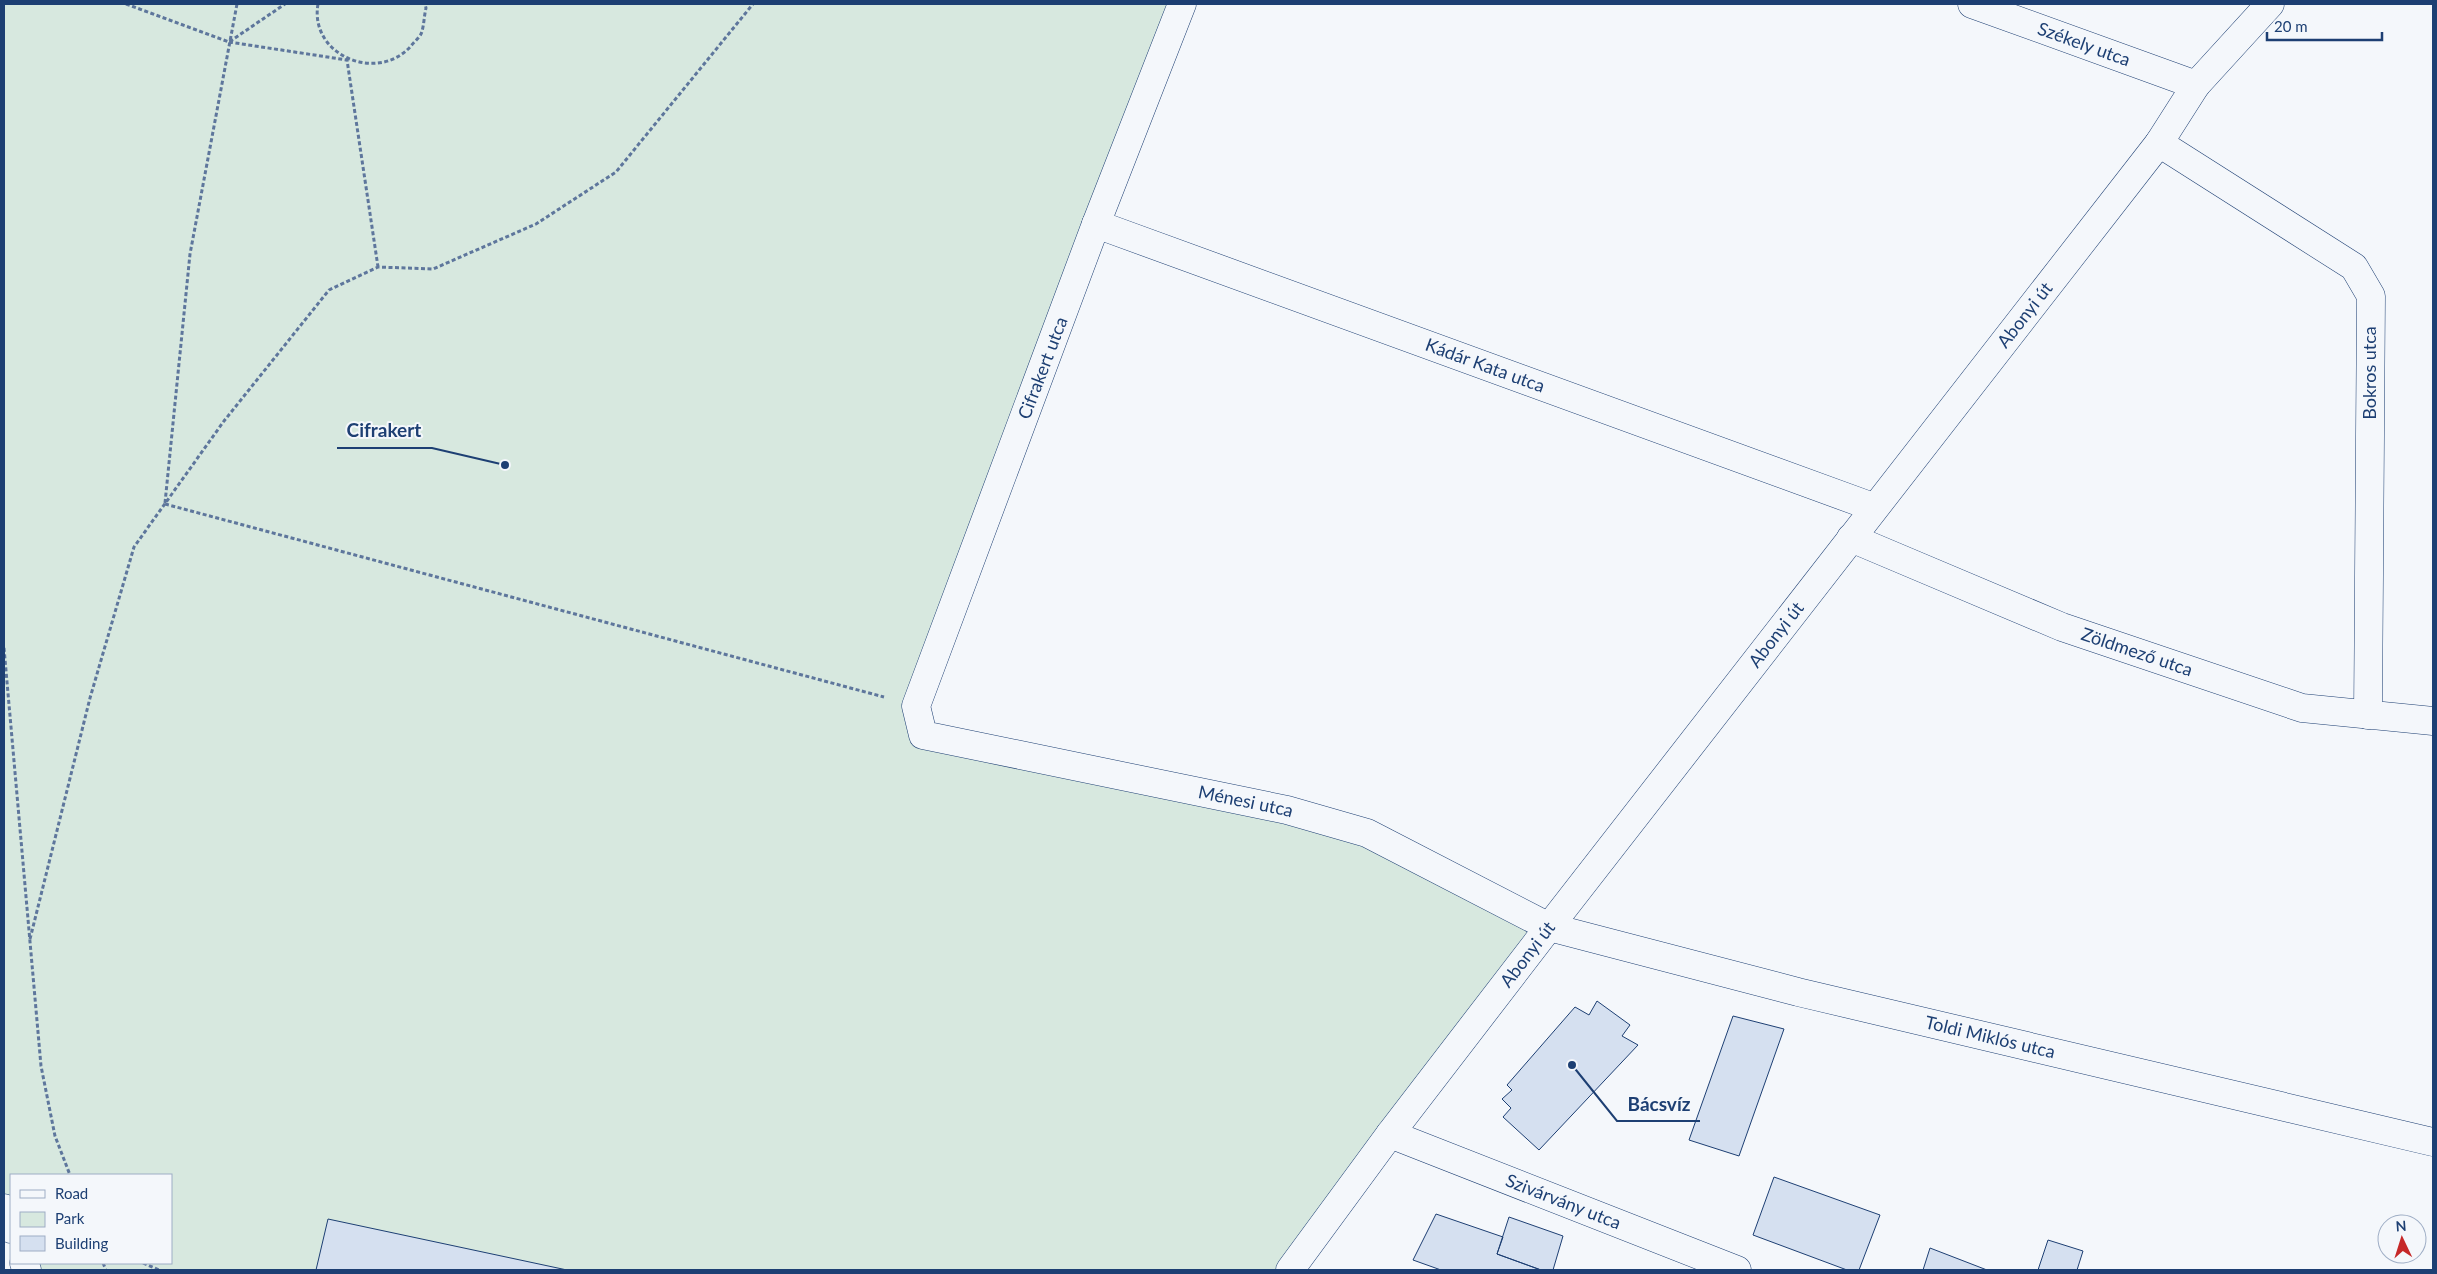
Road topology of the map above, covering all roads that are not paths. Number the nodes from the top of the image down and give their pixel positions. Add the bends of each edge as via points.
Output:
1 (1182, 4) edge
2 (1972, 4) edge
3 (2270, 4) edge
4 (2196, 85) junction
5 (2159, 143) junction
6 (1096, 224) junction
7 (1873, 507) junction
8 (1851, 538) junction
9 (2368, 716) junction
10 (2433, 721) edge
11 (924, 735) joint
12 (1549, 927) junction
13 (1390, 1134) junction
14 (2433, 1142) edge
15 (4, 1208) edge
16 (10, 1226) edge
17 (1290, 1270) edge
18 (1737, 1270) edge

1 - 6 street, Cifrakert utca
2 - 4 street, Székely utca
3 - 4 street, Abonyi út
4 - 5 street, Abonyi út
5 - 7 street, Abonyi út
5 - 9 street, Bokros utca via 2354,267 2371,296
6 - 7 street, Kádár Kata utca
6 - 11 street, Cifrakert utca via 916,706
7 - 8 street, Abonyi út
8 - 9 street, Zöldmező utca via 2071,630 2302,708
8 - 12 street, Abonyi út
9 - 10 street, Zöldmező utca
11 - 12 street, Ménesi utca via 1287,810 1367,833
12 - 13 street, Abonyi út
12 - 14 street, Toldi Miklós utca via 1798,992
13 - 17 street, Abonyi út
13 - 18 street, Szivárvány utca
15 - 16 street

